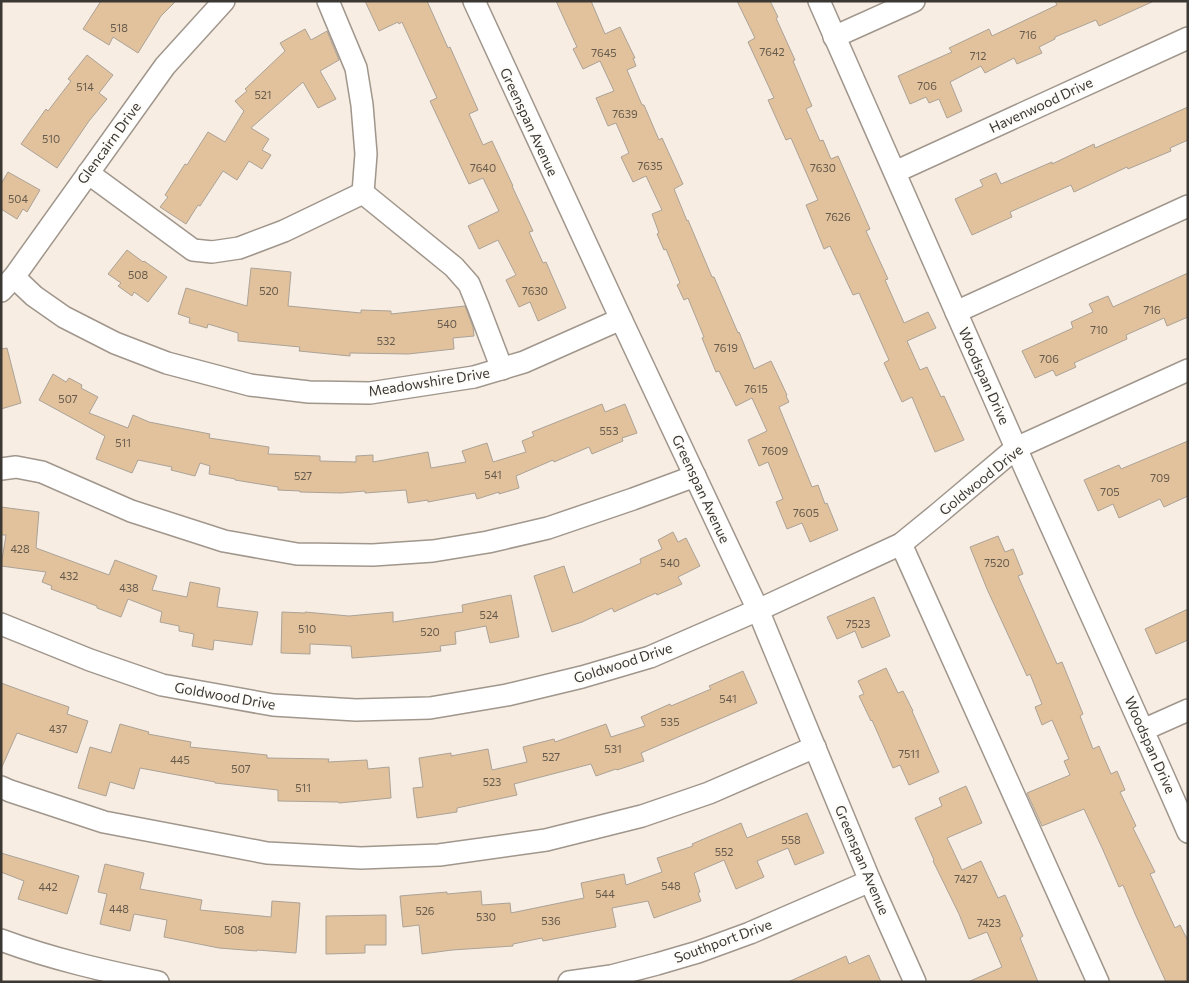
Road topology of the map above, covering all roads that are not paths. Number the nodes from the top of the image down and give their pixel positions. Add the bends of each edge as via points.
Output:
1 (224, 1) edge
2 (328, 1) edge
3 (474, 1) edge
4 (819, 1) edge
5 (914, 1) edge
6 (834, 37) junction
7 (1188, 38) edge
8 (895, 172) junction
9 (88, 173) junction
10 (364, 193) junction
11 (1188, 206) edge
12 (7, 284) edge
13 (956, 312) junction
14 (621, 319) junction
15 (502, 368) junction
16 (1188, 370) edge
17 (1016, 448) junction
18 (1, 469) edge
19 (695, 476) junction
20 (901, 544) junction
21 (758, 610) junction
22 (1, 624) edge
23 (1188, 710) edge
24 (1143, 730) junction
25 (815, 748) junction
26 (1, 787) edge
27 (1188, 832) edge
28 (870, 881) junction
29 (1, 940) edge
30 (158, 982) edge
31 (569, 982) edge
32 (915, 982) edge
33 (1098, 982) edge

1 - 9 street, Glencairn Drive via 165,66
2 - 10 street via 356,68 366,154
3 - 14 street, Greenspan Avenue
4 - 6 street, Woodspan Drive
5 - 6 street
6 - 8 street, Woodspan Drive
7 - 8 street, Havenwood Drive
8 - 13 street, Woodspan Drive
9 - 10 street via 193,250 212,252 239,248 284,231
9 - 12 street, Glencairn Drive
10 - 15 street via 454,266 469,284
11 - 13 street
12 - 15 street, Meadowshire Drive via 115,343 167,363 250,385 309,392 370,393 474,377
13 - 17 street, Woodspan Drive
14 - 15 street, Meadowshire Drive via 524,362
14 - 19 street, Greenspan Avenue
16 - 17 street, Goldwood Drive
17 - 20 street, Goldwood Drive
17 - 24 street, Woodspan Drive
18 - 19 street via 16,467 42,472 131,511 224,541 297,554 433,551 488,542 548,528
19 - 21 street, Greenspan Avenue
20 - 21 street, Goldwood Drive
20 - 33 street
21 - 22 street, Goldwood Drive via 650,657 582,677 507,695 430,708 356,710 273,706 162,685
21 - 25 street, Greenspan Avenue
23 - 24 street
24 - 27 street, Woodspan Drive
25 - 26 street via 708,793 642,816 546,840 439,855 361,858 267,853 104,822
25 - 28 street, Greenspan Avenue
28 - 31 street, Southport Drive via 698,952 611,976
28 - 32 street, Greenspan Avenue
29 - 30 street via 99,970

